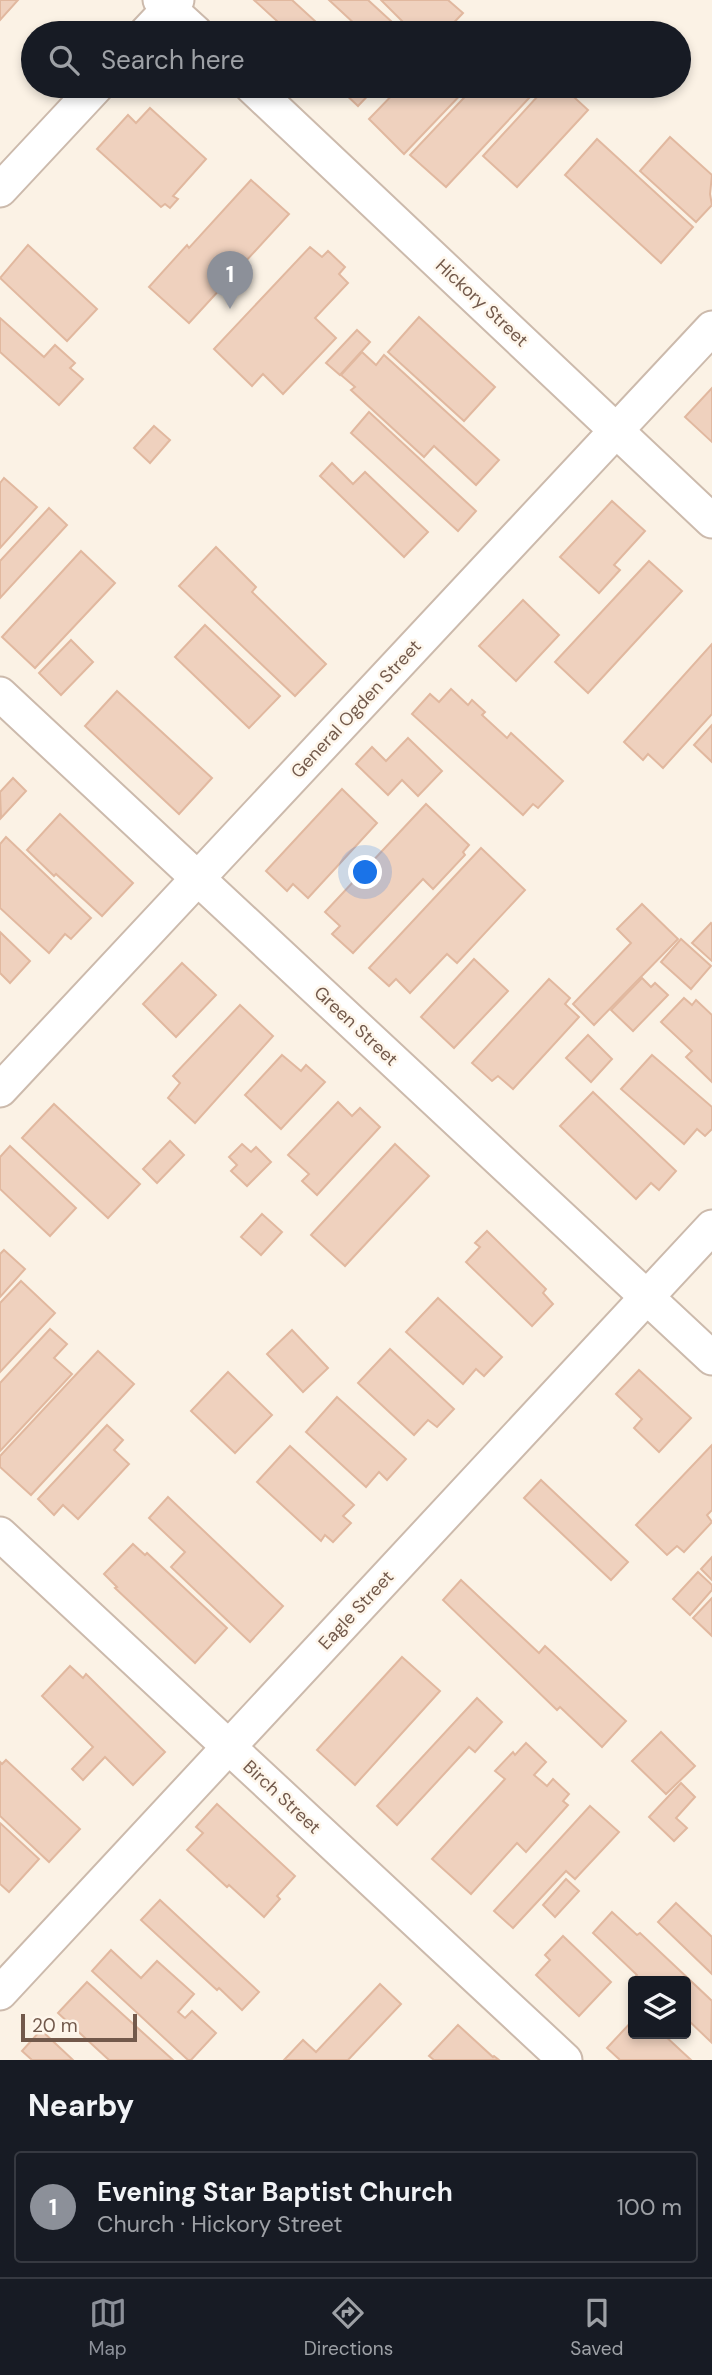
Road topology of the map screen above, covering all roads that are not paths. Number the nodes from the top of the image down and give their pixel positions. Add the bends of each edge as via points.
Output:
1 (169, 3) edge
2 (155, 21) edge
3 (185, 21) edge
4 (86, 98) edge
5 (264, 98) edge
6 (0, 190) edge
7 (712, 328) edge
8 (616, 430) junction
9 (712, 521) edge
10 (0, 694) edge
11 (198, 878) junction
12 (0, 1090) edge
13 (712, 1227) edge
14 (646, 1297) junction
15 (712, 1358) edge
16 (0, 1534) edge
17 (228, 1747) junction
18 (0, 1993) edge
19 (565, 2060) edge

1 - 2 street
1 - 3 street
4 - 6 street
5 - 8 street, Hickory Street
7 - 8 street, General Ogden Street
8 - 9 street, Hickory Street
8 - 11 street, General Ogden Street
10 - 11 street, Green Street
11 - 12 street, General Ogden Street
11 - 14 street, Green Street
13 - 14 street, Eagle Street
14 - 15 street, Green Street
14 - 17 street, Eagle Street
16 - 17 street, Birch Street
17 - 18 street, Eagle Street
17 - 19 street, Birch Street

